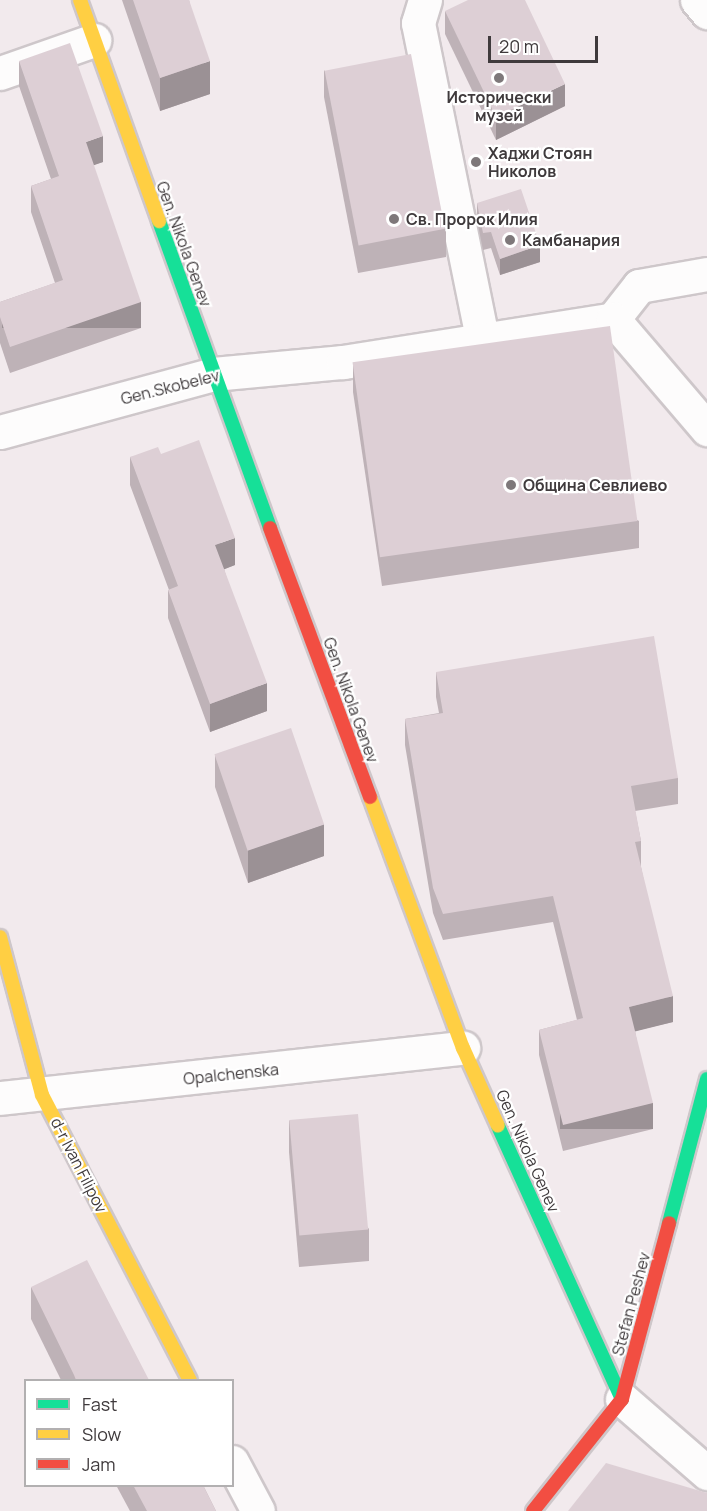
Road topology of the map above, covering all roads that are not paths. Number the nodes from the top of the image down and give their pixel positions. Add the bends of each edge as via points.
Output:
1 (80, 0) edge
2 (425, 0) edge
3 (697, 0) edge
4 (707, 12) edge
5 (94, 40) junction
6 (0, 73) edge
7 (707, 274) edge
8 (613, 319) junction
9 (482, 338) junction
10 (213, 374) junction
11 (707, 429) edge
12 (0, 432) edge
13 (0, 938) edge
14 (463, 1048) junction
15 (707, 1079) edge
16 (42, 1095) junction
17 (0, 1098) edge
18 (189, 1379) edge
19 (622, 1399) junction
20 (234, 1466) edge
21 (707, 1473) edge
22 (258, 1511) edge
23 (532, 1511) edge

1 - 5 street, Gen. Nikola Genev
2 - 9 street via 418,23
3 - 4 street
5 - 6 street
5 - 10 street, Gen. Nikola Genev
7 - 8 street via 639,286
8 - 9 street, Gen.Skobelev
8 - 11 street
9 - 10 street, Gen.Skobelev via 343,362
10 - 12 street, Gen.Skobelev
10 - 14 street, Gen. Nikola Genev
13 - 16 street, d-r Ivan Filipov
14 - 16 street, Opalchenska
14 - 19 street, Gen. Nikola Genev
15 - 19 street, Stefan Peshev
16 - 17 street, Opalchenska
16 - 18 street, d-r Ivan Filipov
19 - 21 street
19 - 23 street, Stefan Peshev
20 - 22 street

